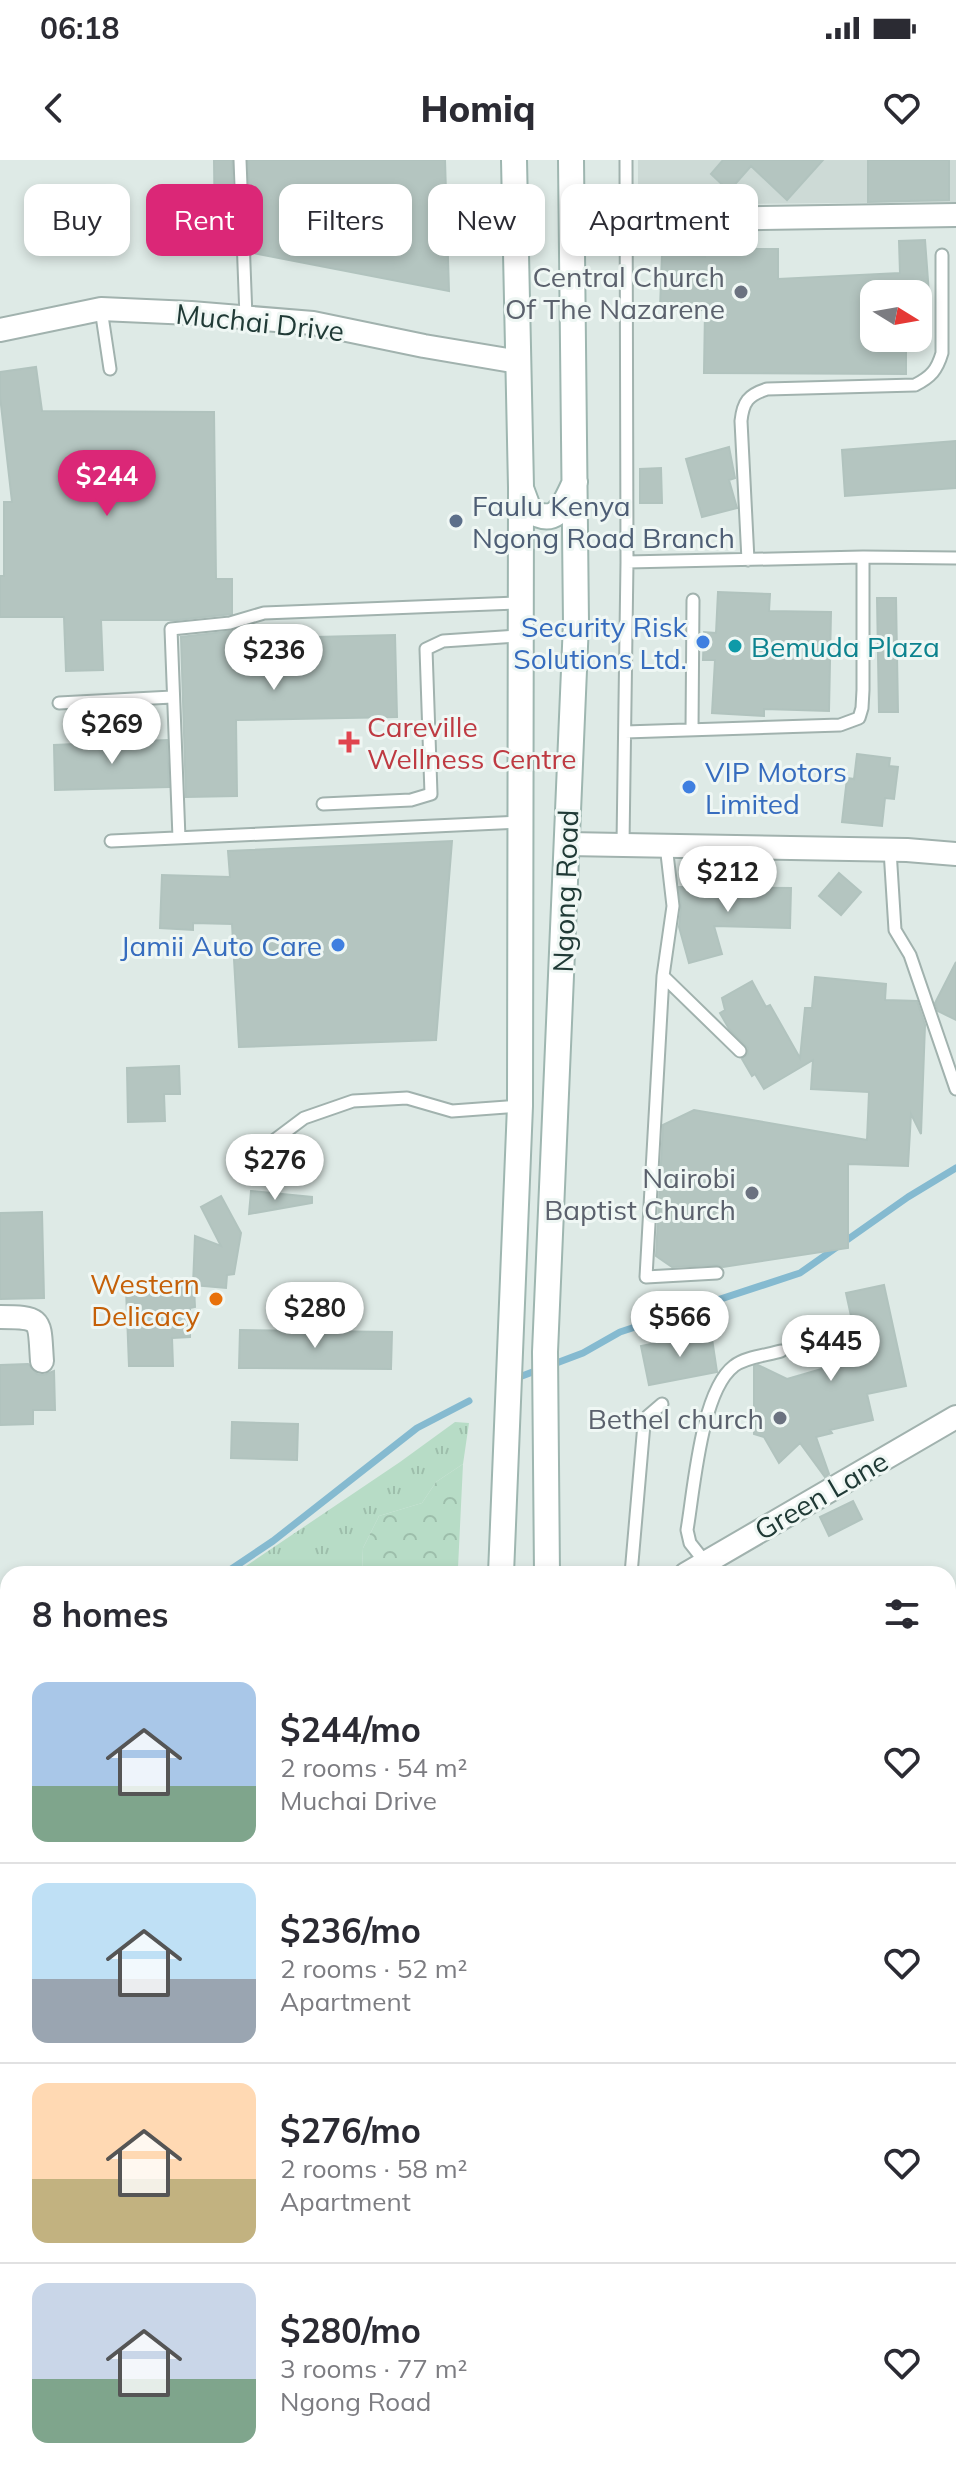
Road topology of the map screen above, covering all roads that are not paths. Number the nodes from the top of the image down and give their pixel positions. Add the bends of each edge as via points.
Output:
1 (240, 160) edge
2 (514, 160) edge
3 (571, 160) edge
4 (626, 160) edge
5 (571, 184) edge
6 (625, 184) edge
7 (956, 215) edge
8 (758, 219) edge
9 (942, 255) dead end
10 (572, 256) edge
11 (624, 256) edge
12 (101, 309) junction
13 (246, 317) junction
14 (0, 327) edge
15 (519, 362) junction
16 (110, 369) dead end
17 (576, 480) junction
18 (521, 487) junction
19 (863, 557) junction
20 (956, 558) edge
21 (748, 560) junction
22 (627, 562) junction
23 (693, 600) dead end
24 (519, 603) junction
25 (519, 636) junction
26 (172, 697) junction
27 (59, 703) dead end
28 (692, 730) junction
29 (625, 732) junction
30 (323, 804) dead end
31 (521, 822) junction
32 (179, 838) junction
33 (111, 841) dead end
34 (567, 844) junction
35 (623, 844) junction
36 (666, 845) junction
37 (890, 850) junction
38 (956, 854) edge
39 (663, 976) junction
40 (740, 1051) dead end
41 (956, 1089) edge
42 (520, 1106) junction
43 (268, 1145) dead end
44 (717, 1273) dead end
45 (0, 1317) edge
46 (781, 1351) dead end
47 (42, 1361) dead end
48 (662, 1404) dead end
49 (956, 1417) edge
50 (705, 1562) junction
51 (501, 1566) edge
52 (547, 1566) edge
53 (632, 1566) edge
54 (699, 1566) edge

1 - 13 lane
2 - 15 main road, Ngong Road
3 - 5 main road, Ngong Road
4 - 6 lane
7 - 8 street
9 - 21 lane via 942,353 930,377 915,385 767,389 751,394 743,405
10 - 17 main road, Ngong Road
11 - 22 lane
12 - 13 street, Muchai Drive
12 - 14 street, Muchai Drive
12 - 16 lane
13 - 15 street, Muchai Drive via 313,323
15 - 18 main road, Ngong Road
17 - 18 main road via 564,506 550,517 529,510
17 - 34 main road, Ngong Road
18 - 24 main road, Ngong Road
19 - 20 lane
19 - 21 lane
19 - 28 lane via 859,718 840,725
21 - 22 lane
22 - 29 lane
23 - 28 lane
24 - 25 main road, Ngong Road
24 - 26 lane via 264,613 230,623 171,629
25 - 30 lane via 443,641 426,649 431,794 411,800
25 - 31 main road, Ngong Road
26 - 27 lane
26 - 32 lane
28 - 29 lane
29 - 35 lane
31 - 32 lane
31 - 42 main road, Ngong Road
32 - 33 lane
34 - 35 street
34 - 52 main road, Ngong Road via 545,1352
35 - 36 street
36 - 37 street
36 - 39 lane via 673,906
37 - 38 street
37 - 41 lane via 895,930 910,955
39 - 40 lane
39 - 44 lane via 646,1277
42 - 43 lane via 452,1111 407,1098 353,1101 304,1118
42 - 51 main road, Ngong Road
45 - 47 street via 34,1319 40,1328
46 - 50 lane via 735,1364 710,1400 687,1530
48 - 53 lane via 644,1424
49 - 50 street, Green Lane
50 - 54 street, Green Lane

